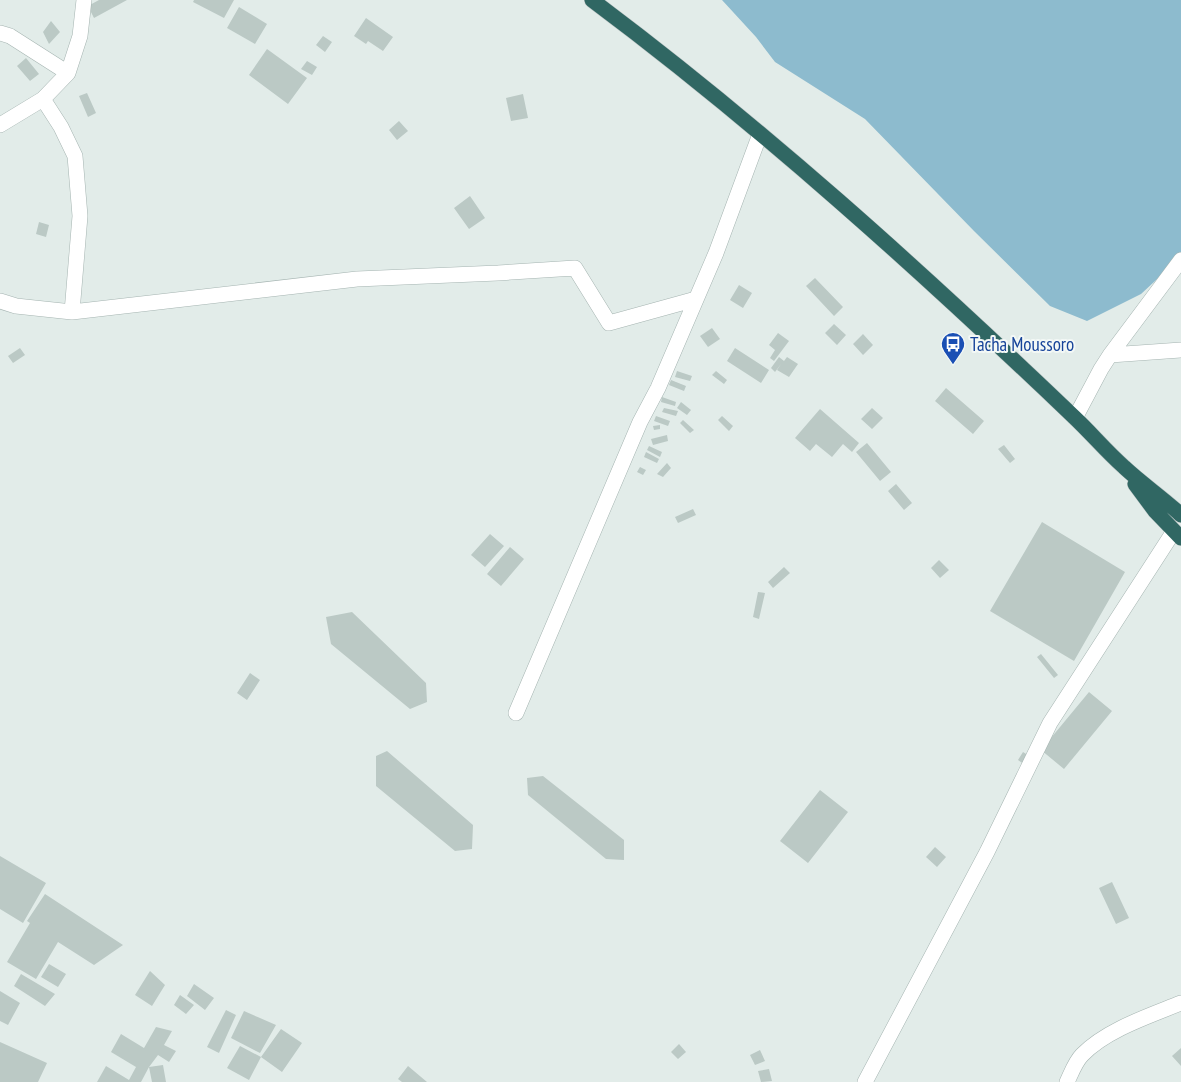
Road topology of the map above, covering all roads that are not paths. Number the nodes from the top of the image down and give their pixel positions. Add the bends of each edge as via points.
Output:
1 (84, 0) edge
2 (592, 0) edge
3 (0, 33) edge
4 (68, 73) junction
5 (43, 99) junction
6 (0, 125) edge
7 (760, 134) junction
8 (1181, 260) edge
9 (696, 299) junction
10 (0, 301) edge
11 (72, 312) junction
12 (1181, 350) edge
13 (1110, 355) junction
14 (1075, 418) junction
15 (1124, 468) junction
16 (1181, 515) edge
17 (1178, 534) edge
18 (516, 713) dead end
19 (1181, 1003) edge
20 (865, 1082) edge
21 (1067, 1082) edge

1 - 4 street via 80,36
2 - 7 highway
3 - 4 street
4 - 5 street
5 - 6 street
5 - 11 street via 74,156 80,216
7 - 9 street
7 - 14 highway via 947,299
8 - 13 street
9 - 11 street via 609,323 575,268 357,279
9 - 18 street
10 - 11 street via 16,306
12 - 13 street
13 - 14 street
14 - 15 highway
15 - 16 highway
15 - 17 highway via 1155,511
17 - 20 street via 1050,723 987,852
19 - 21 street via 1106,1036 1081,1056

